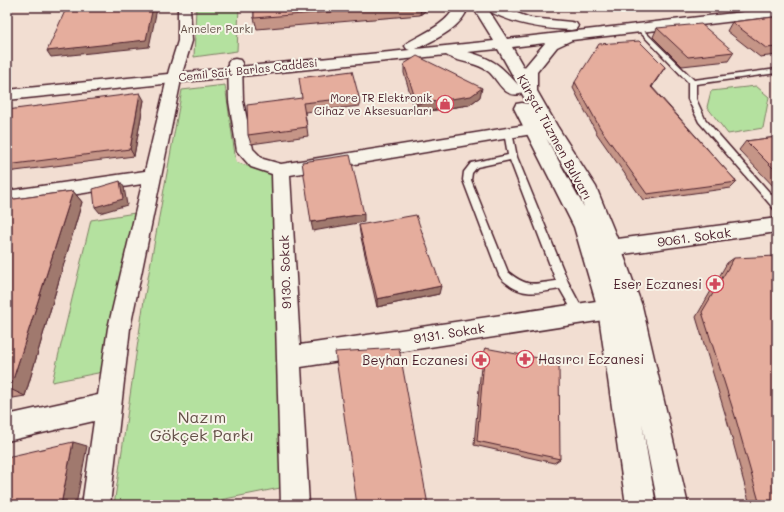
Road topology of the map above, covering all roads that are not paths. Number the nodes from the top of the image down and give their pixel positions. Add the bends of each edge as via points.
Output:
1 (184, 7) edge
2 (461, 7) edge
3 (467, 7) edge
4 (480, 7) edge
5 (491, 7) edge
6 (750, 9) edge
7 (777, 12) edge
8 (777, 24) edge
9 (639, 28) junction
10 (579, 31) junction
11 (493, 40) junction
12 (412, 46) junction
13 (443, 51) junction
14 (235, 67) junction
15 (777, 71) edge
16 (175, 74) junction
17 (692, 82) junction
18 (7, 87) edge
19 (522, 92) junction
20 (7, 95) edge
21 (532, 129) junction
22 (508, 132) junction
23 (513, 157) junction
24 (281, 170) junction
25 (153, 176) junction
26 (7, 198) edge
27 (777, 207) edge
28 (777, 225) edge
29 (610, 248) junction
30 (563, 284) junction
31 (610, 309) junction
32 (580, 314) junction
33 (289, 358) junction
34 (109, 405) junction
35 (7, 428) edge
36 (96, 505) edge
37 (295, 505) edge
38 (641, 505) edge
39 (673, 505) edge

1 - 16 street via 185,41
2 - 12 street via 455,19
3 - 11 street, Kürşat Tüzmen Bulvarı
4 - 11 street, Kürşat Tüzmen Bulvarı
5 - 10 street via 505,15
6 - 7 street
6 - 8 street
6 - 9 street
6 - 10 street
9 - 10 street
9 - 17 lane
10 - 11 street
10 - 19 street via 552,44 529,71
11 - 12 street, Cemil Sait Barlas Caddesi
11 - 13 street, Cemil Sait Barlas Caddesi
11 - 19 street, Kürşat Tüzmen Bulvarı
12 - 14 street, Cemil Sait Barlas Caddesi
13 - 14 street, Cemil Sait Barlas Caddesi
13 - 19 street via 472,58 494,68
14 - 16 street, Cemil Sait Barlas Caddesi
14 - 24 street via 236,101 245,151 257,163
15 - 17 lane
16 - 18 street, Cemil Sait Barlas Caddesi
16 - 20 street, Cemil Sait Barlas Caddesi
16 - 25 street
17 - 27 lane via 692,99 702,120
19 - 21 street, Kürşat Tüzmen Bulvarı
19 - 29 street, Kürşat Tüzmen Bulvarı via 586,187
21 - 22 street
21 - 31 street, Kürşat Tüzmen Bulvarı via 584,227
22 - 23 lane
22 - 24 street
23 - 30 lane
23 - 30 lane via 474,165 468,172 467,180 504,275 517,285 530,289
24 - 33 street, 9130. Sokak
25 - 26 street
25 - 34 street via 119,328
28 - 29 street, 9061. Sokak
29 - 39 street, Kürşat Tüzmen Bulvarı via 630,306
30 - 32 lane
31 - 32 street, 9131. Sokak
31 - 38 street, Kürşat Tüzmen Bulvarı
32 - 33 street, 9131. Sokak
33 - 37 street, 9130. Sokak
34 - 35 street
34 - 36 street

